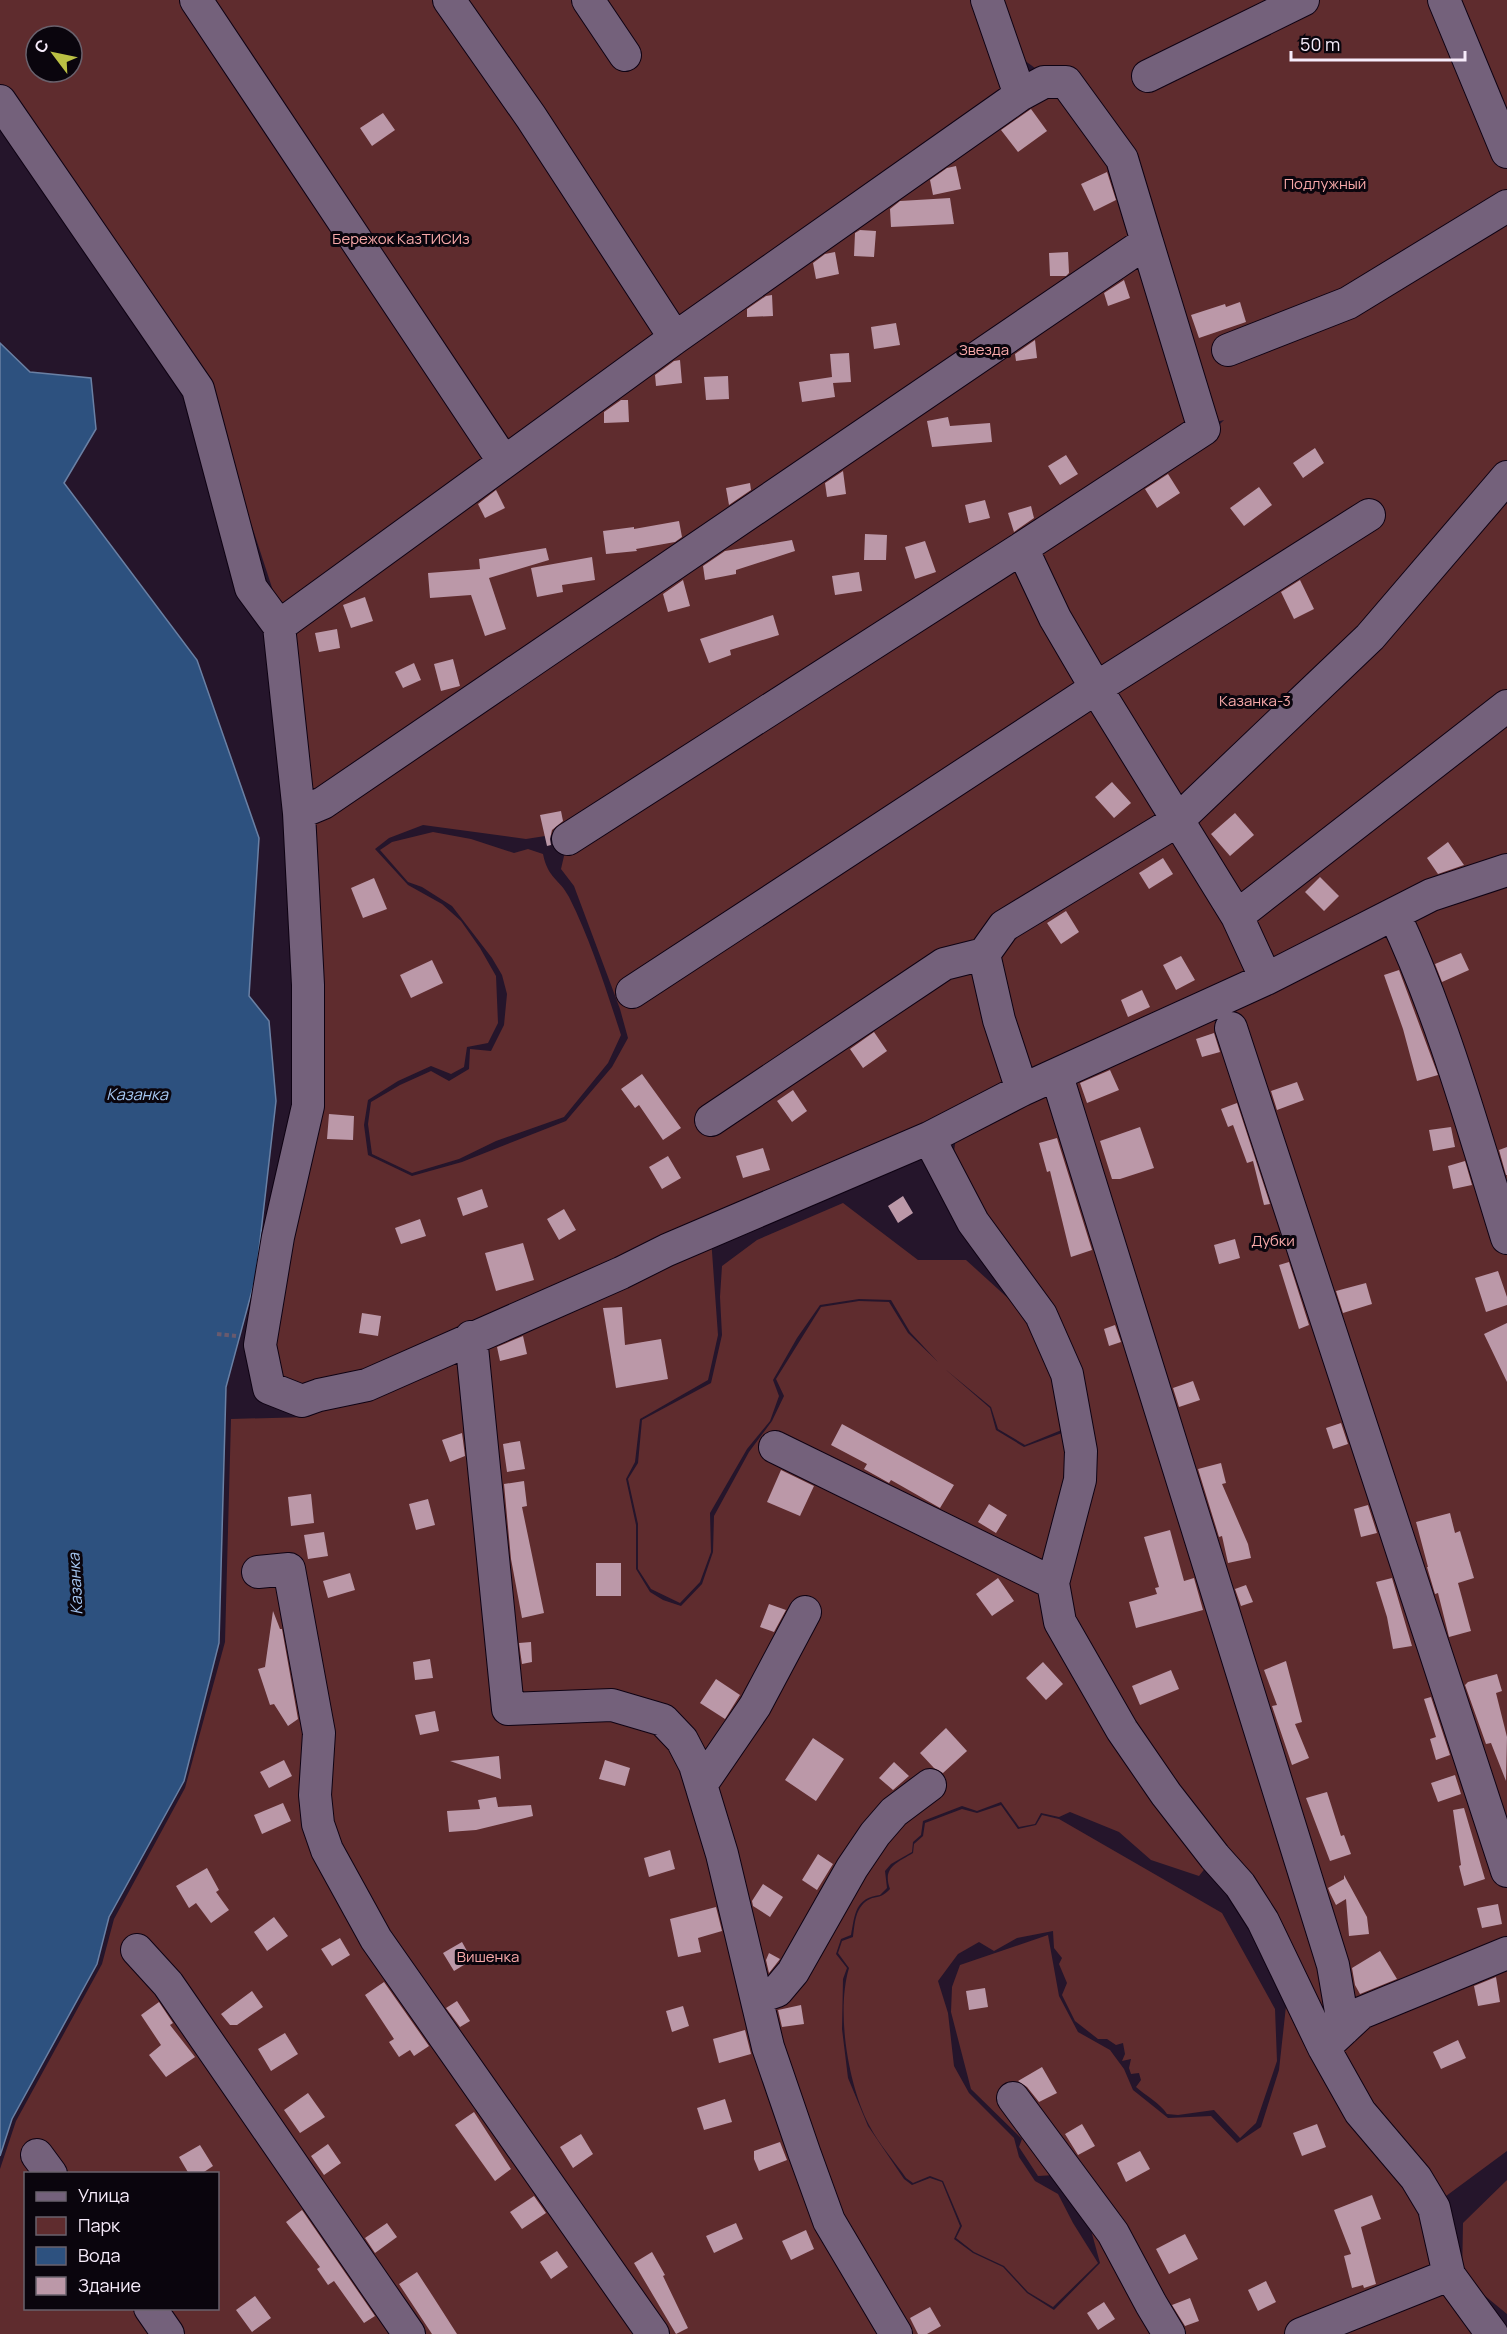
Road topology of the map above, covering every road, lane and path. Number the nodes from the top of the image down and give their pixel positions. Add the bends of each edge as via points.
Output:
1 (196, 0) edge
2 (449, 0) edge
3 (588, 0) edge
4 (987, 0) edge
5 (1303, 0) edge
6 (1444, 0) edge
7 (625, 55) dead end
8 (1148, 76) dead end
9 (1020, 95) junction
10 (0, 101) edge
11 (1507, 152) edge
12 (1507, 206) edge
13 (1147, 242) junction
14 (675, 338) junction
15 (1228, 350) dead end
16 (504, 462) junction
17 (1507, 477) edge
18 (1368, 515) dead end
19 (1022, 548) junction
20 (279, 626) junction
21 (1096, 688) junction
22 (1507, 706) edge
23 (299, 813) junction
24 (1177, 821) junction
25 (568, 839) dead end
26 (1507, 870) edge
27 (1394, 914) junction
28 (1237, 916) junction
29 (984, 954) junction
30 (1266, 979) junction
31 (632, 992) dead end
32 (1231, 1028) dead end
33 (1057, 1076) junction
34 (1022, 1090) junction
35 (711, 1120) dead end
36 (929, 1138) junction
37 (1507, 1238) edge
38 (471, 1337) junction
39 (775, 1447) dead end
40 (258, 1572) dead end
41 (1053, 1584) junction
42 (805, 1612) dead end
43 (701, 1785) junction
44 (930, 1785) dead end
45 (1507, 1870) edge
46 (137, 1950) dead end
47 (1507, 1953) edge
48 (756, 1998) junction
49 (1334, 2038) junction
50 (1013, 2098) dead end
51 (1449, 2275) junction
52 (151, 2310) edge
53 (168, 2334) edge
54 (409, 2334) edge
55 (652, 2334) edge
56 (896, 2334) edge
57 (1169, 2334) edge
58 (1301, 2334) edge
59 (1492, 2334) edge

1 - 16 lane
2 - 14 lane via 531,117
3 - 7 lane
4 - 9 lane
5 - 8 lane
6 - 11 lane
9 - 13 lane via 1044,82 1066,82 1122,159
9 - 14 lane
10 - 20 lane via 198,389 251,588
12 - 15 lane via 1348,303
13 - 19 lane via 1204,429
13 - 23 lane via 333,796
14 - 16 lane
16 - 20 lane
17 - 24 lane via 1370,637
18 - 21 lane
19 - 21 lane via 1055,618
19 - 25 lane
20 - 23 lane
21 - 24 lane
21 - 31 lane
22 - 28 lane
23 - 38 lane via 308,985 308,1106 278,1238 260,1345 269,1388 302,1401 367,1384
24 - 28 lane
24 - 29 lane via 1004,926
26 - 27 lane via 1431,895
27 - 30 lane
27 - 37 lane via 1461,1086
28 - 30 lane
29 - 34 lane via 999,1020
29 - 35 lane via 944,964
30 - 33 lane
32 - 45 lane
33 - 34 lane
33 - 49 lane via 1333,1965
34 - 36 lane
36 - 38 lane
36 - 41 lane via 973,1222 1041,1315 1067,1374 1081,1451 1080,1480
38 - 43 lane via 508,1708 612,1705 663,1720 682,1740
39 - 41 lane
40 - 55 lane via 289,1569 319,1732 315,1795 318,1824 327,1850 376,1939
41 - 49 lane via 1060,1622 1122,1730 1166,1794 1240,1884
42 - 43 lane via 755,1706
43 - 48 lane via 722,1854
44 - 48 lane via 894,1812 875,1834 793,1972 777,1992
46 - 54 lane via 168,1984
47 - 49 lane via 1361,2013
48 - 56 lane via 768,2047 829,2221
49 - 51 lane via 1360,2112 1416,2178 1434,2208
50 - 57 lane via 1113,2233
51 - 58 lane
51 - 59 lane
52 - 53 lane

